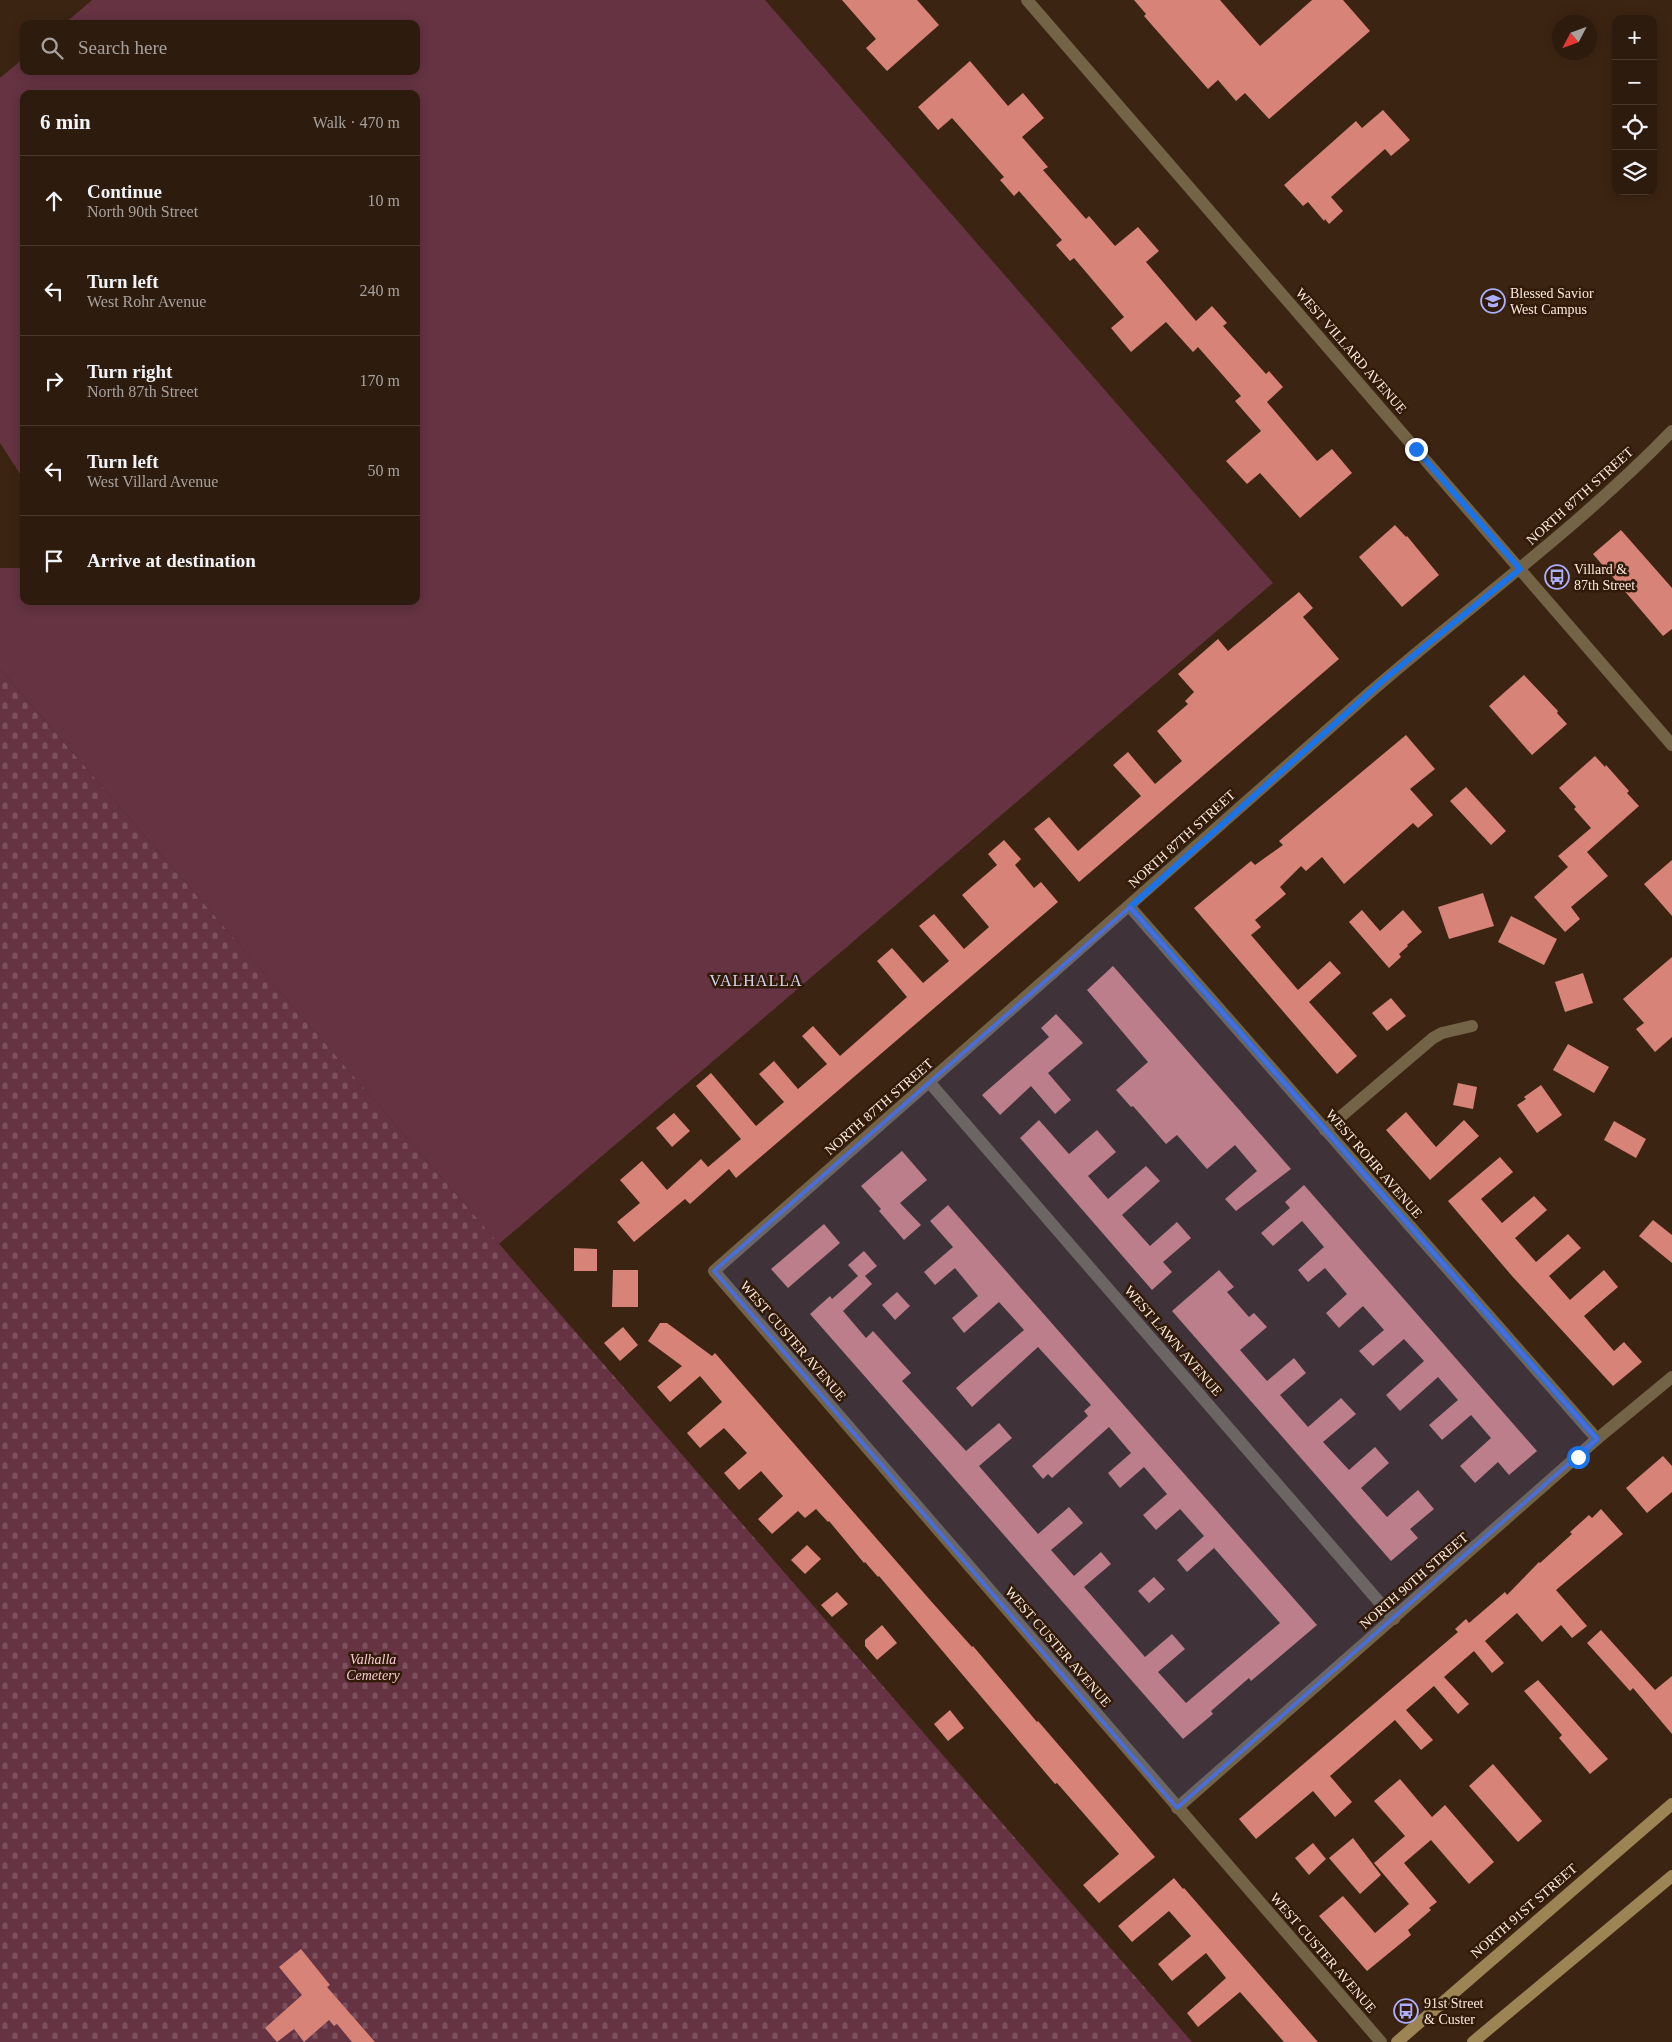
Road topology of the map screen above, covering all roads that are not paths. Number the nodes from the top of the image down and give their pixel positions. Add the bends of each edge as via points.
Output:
1 (1027, 0) edge
2 (1672, 431) edge
3 (1520, 569) junction
4 (1672, 745) edge
5 (1130, 907) junction
6 (1472, 1026) dead end
7 (930, 1083) junction
8 (1325, 1130) junction
9 (714, 1271) joint
10 (1672, 1376) edge
11 (1597, 1439) junction
12 (1394, 1619) junction
13 (1672, 1804) edge
14 (1177, 1808) junction
15 (1672, 1876) edge
16 (1381, 2042) edge
17 (1397, 2042) edge
18 (1474, 2042) edge

1 - 3 street, WEST VILLARD AVENUE
2 - 3 street, NORTH 87TH STREET
3 - 4 street, WEST VILLARD AVENUE
3 - 5 street, NORTH 87TH STREET via 1386,678
5 - 7 street, NORTH 87TH STREET
5 - 8 street, WEST ROHR AVENUE
6 - 8 street via 1433,1038
7 - 9 street, NORTH 87TH STREET
7 - 12 street, WEST LAWN AVENUE
8 - 11 street, WEST ROHR AVENUE
9 - 14 street, WEST CUSTER AVENUE
10 - 11 street, NORTH 90TH STREET
11 - 12 street, NORTH 90TH STREET
12 - 14 street, NORTH 90TH STREET
13 - 17 main road, NORTH 91ST STREET
14 - 16 street, WEST CUSTER AVENUE
15 - 18 main road

